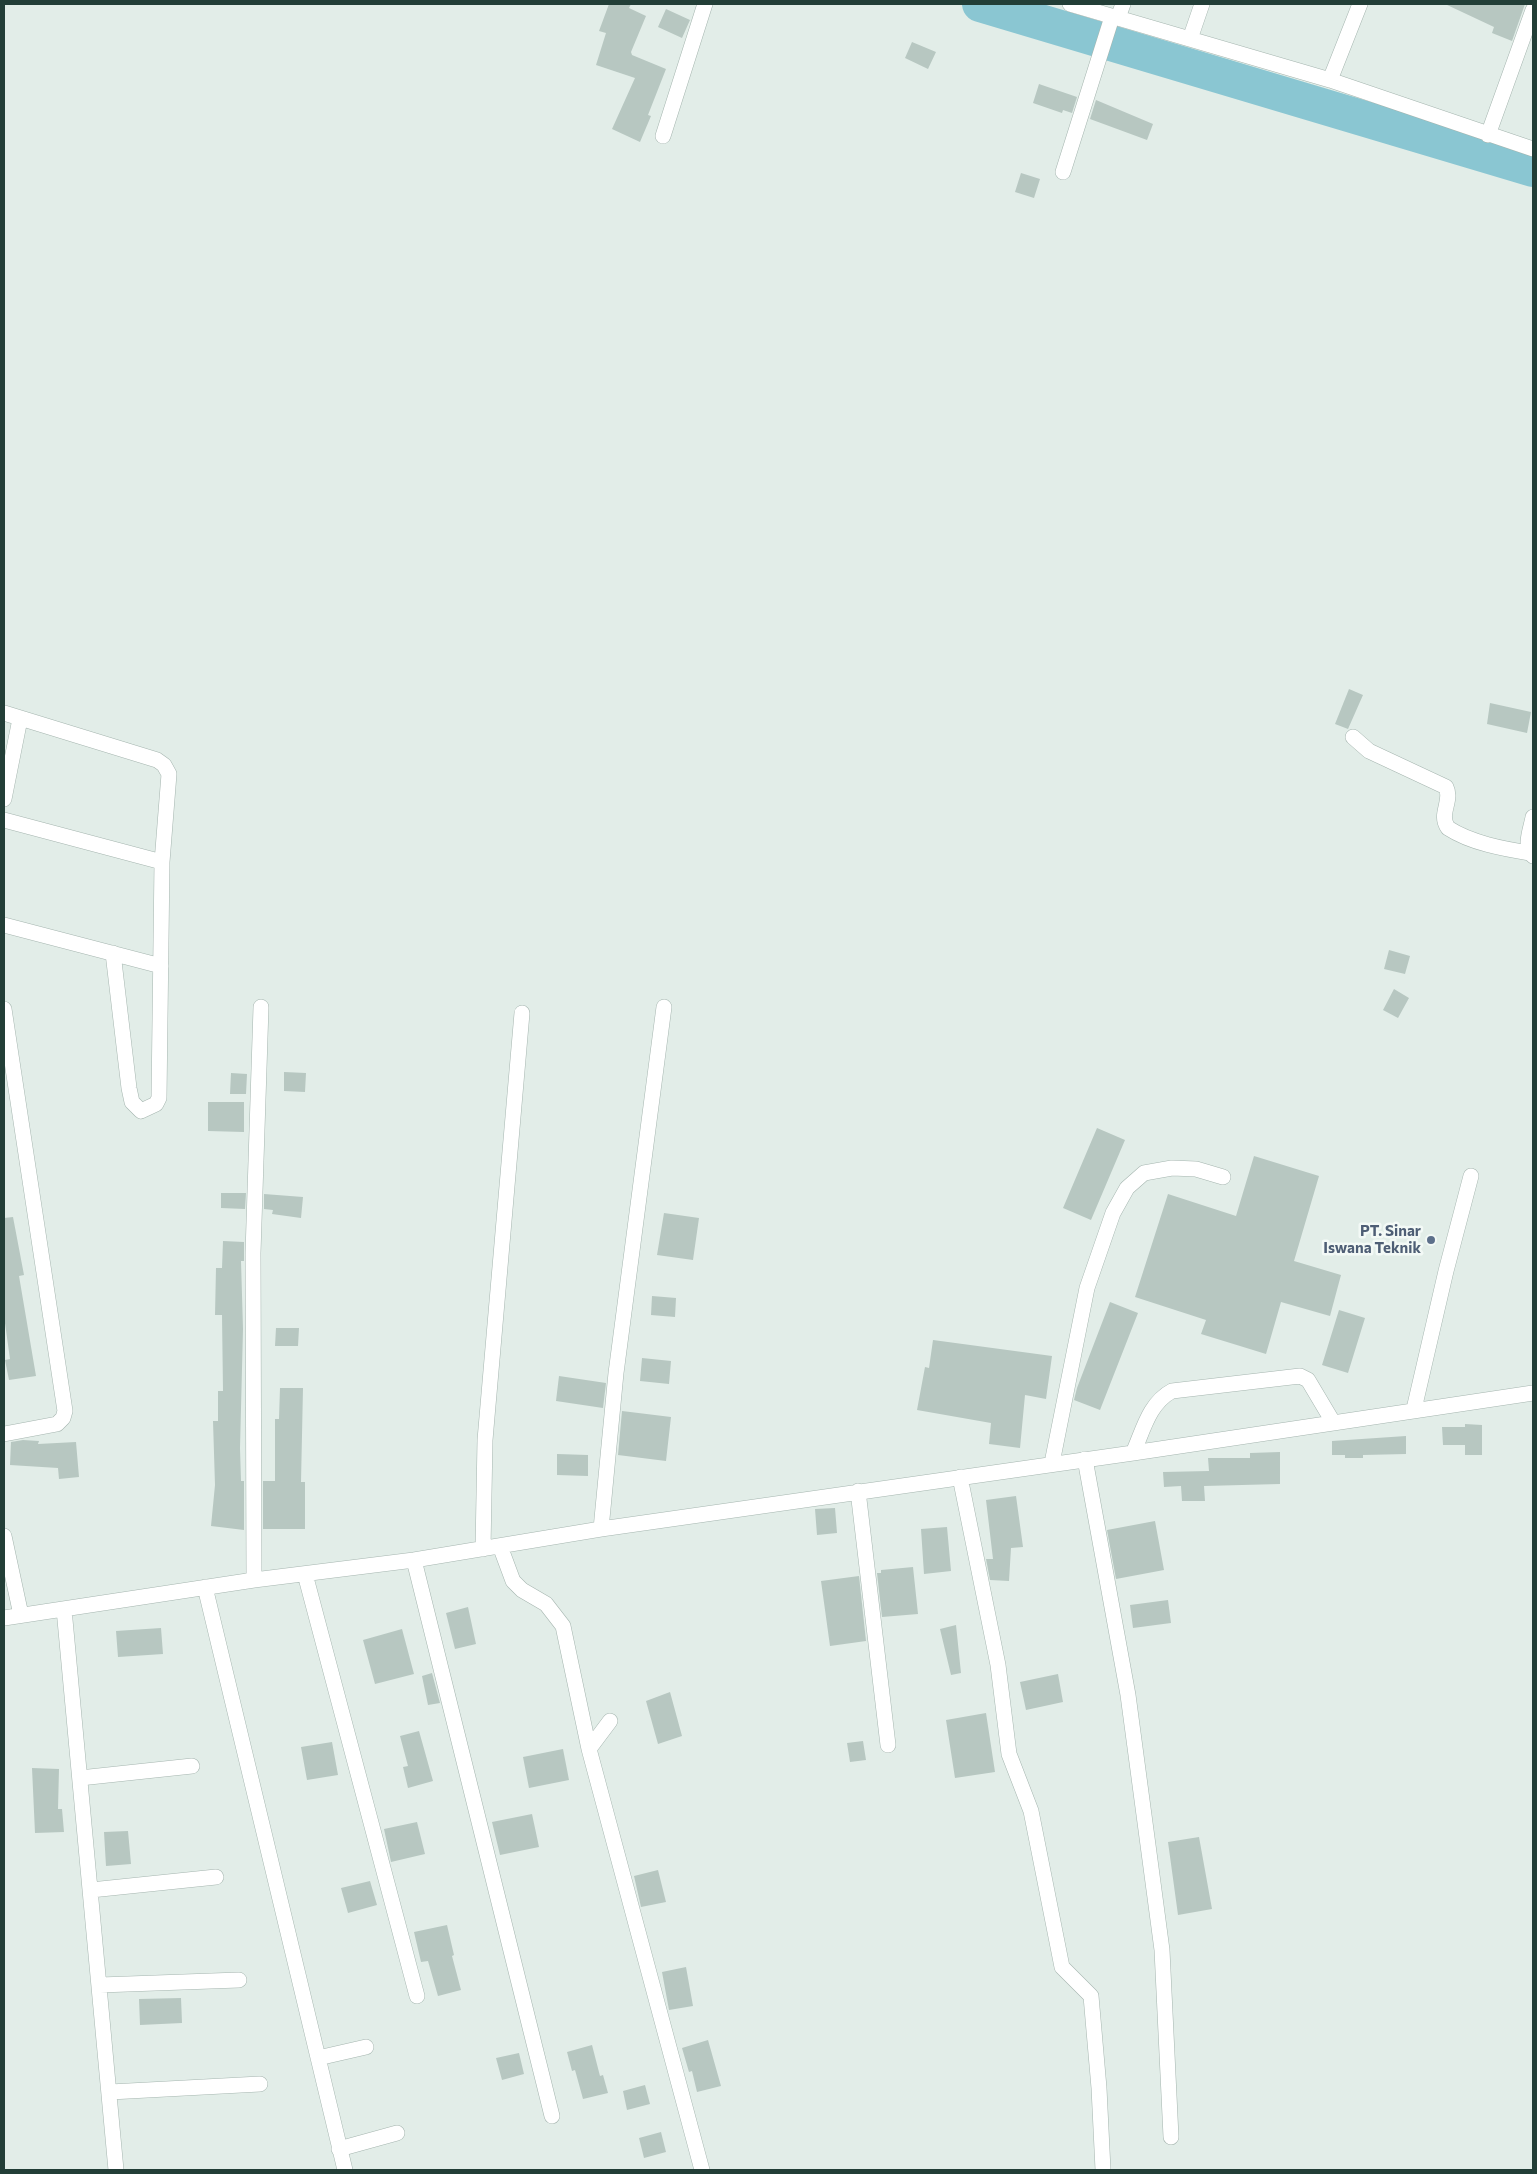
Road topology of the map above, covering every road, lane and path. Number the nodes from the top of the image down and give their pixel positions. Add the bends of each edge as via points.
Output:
1 (705, 4) edge
2 (1070, 4) edge
3 (1123, 4) edge
4 (1202, 5) edge
5 (1358, 8) edge
6 (1533, 10) edge
7 (1113, 19) junction
8 (1190, 39) junction
9 (1330, 80) junction
10 (1488, 135) junction
11 (663, 136) dead end
12 (1533, 149) edge
13 (1063, 172) dead end
14 (4, 713) edge
15 (20, 719) junction
16 (1353, 737) dead end
17 (4, 799) edge
18 (1533, 817) edge
19 (4, 820) edge
20 (1532, 854) edge
21 (162, 862) junction
22 (4, 926) edge
23 (113, 953) junction
24 (161, 966) junction
25 (261, 1007) dead end
26 (664, 1007) dead end
27 (4, 1009) edge
28 (522, 1013) dead end
29 (1472, 1176) dead end
30 (1223, 1177) dead end
31 (1533, 1393) edge
32 (1414, 1409) junction
33 (1333, 1422) junction
34 (4, 1434) edge
35 (1133, 1453) junction
36 (1085, 1459) junction
37 (1052, 1463) junction
38 (960, 1477) junction
39 (858, 1491) junction
40 (601, 1529) junction
41 (4, 1536) edge
42 (500, 1546) junction
43 (483, 1549) junction
44 (414, 1560) junction
45 (305, 1574) junction
46 (254, 1580) junction
47 (205, 1588) junction
48 (64, 1609) junction
49 (20, 1615) junction
50 (4, 1618) edge
51 (610, 1721) dead end
52 (888, 1745) dead end
53 (589, 1749) junction
54 (192, 1766) dead end
55 (80, 1778) junction
56 (216, 1877) dead end
57 (91, 1890) junction
58 (239, 1980) dead end
59 (100, 1985) junction
60 (417, 1996) dead end
61 (366, 2047) dead end
62 (318, 2058) junction
63 (260, 2084) dead end
64 (110, 2092) junction
65 (552, 2116) dead end
66 (397, 2133) dead end
67 (1171, 2137) dead end
68 (339, 2149) junction
69 (116, 2170) edge
70 (345, 2170) edge
71 (702, 2170) edge
72 (1103, 2170) edge

1 - 11 street
2 - 7 street
3 - 7 street
4 - 8 street
5 - 9 street
6 - 10 street
7 - 8 street
7 - 13 street
8 - 9 street
9 - 10 street
10 - 12 street
14 - 15 street
15 - 17 street
15 - 21 street via 157,760 164,765 168,774
16 - 20 street via 1369,751 1446,787 1449,797 1443,818 1448,828 1484,842
18 - 20 street via 1528,843
19 - 21 street
21 - 24 street
22 - 23 street
23 - 24 street
23 - 24 street via 129,1088 132,1102 141,1111 156,1104 159,1098
25 - 46 street via 253,1254
26 - 40 street via 616,1373
27 - 34 street via 65,1411 57,1424
28 - 43 street via 484,1440
29 - 32 street
30 - 37 street via 1196,1169 1172,1168 1144,1173 1127,1188 1113,1213 1088,1288
31 - 32 street
32 - 33 street
33 - 35 street
33 - 35 street via 1308,1380 1300,1376 1172,1391 1153,1406
35 - 36 street
36 - 37 street
36 - 67 street via 1128,1695 1162,1950
37 - 38 street
38 - 39 street
38 - 72 street via 998,1665 1010,1754 1031,1810 1062,1967 1091,1996
39 - 40 street
39 - 52 street
40 - 42 street
41 - 49 street
42 - 43 street
42 - 53 street via 513,1581 546,1604 563,1626
43 - 44 street
44 - 45 street
44 - 65 street
45 - 46 street
45 - 60 street
46 - 47 street
47 - 48 street
47 - 62 street
48 - 49 street
48 - 55 street
49 - 50 street
51 - 53 street
53 - 71 street
54 - 55 street
55 - 57 street
56 - 57 street
57 - 59 street
58 - 59 street
59 - 64 street
61 - 62 street
62 - 68 street
63 - 64 street
64 - 69 street
66 - 68 street
68 - 70 street

